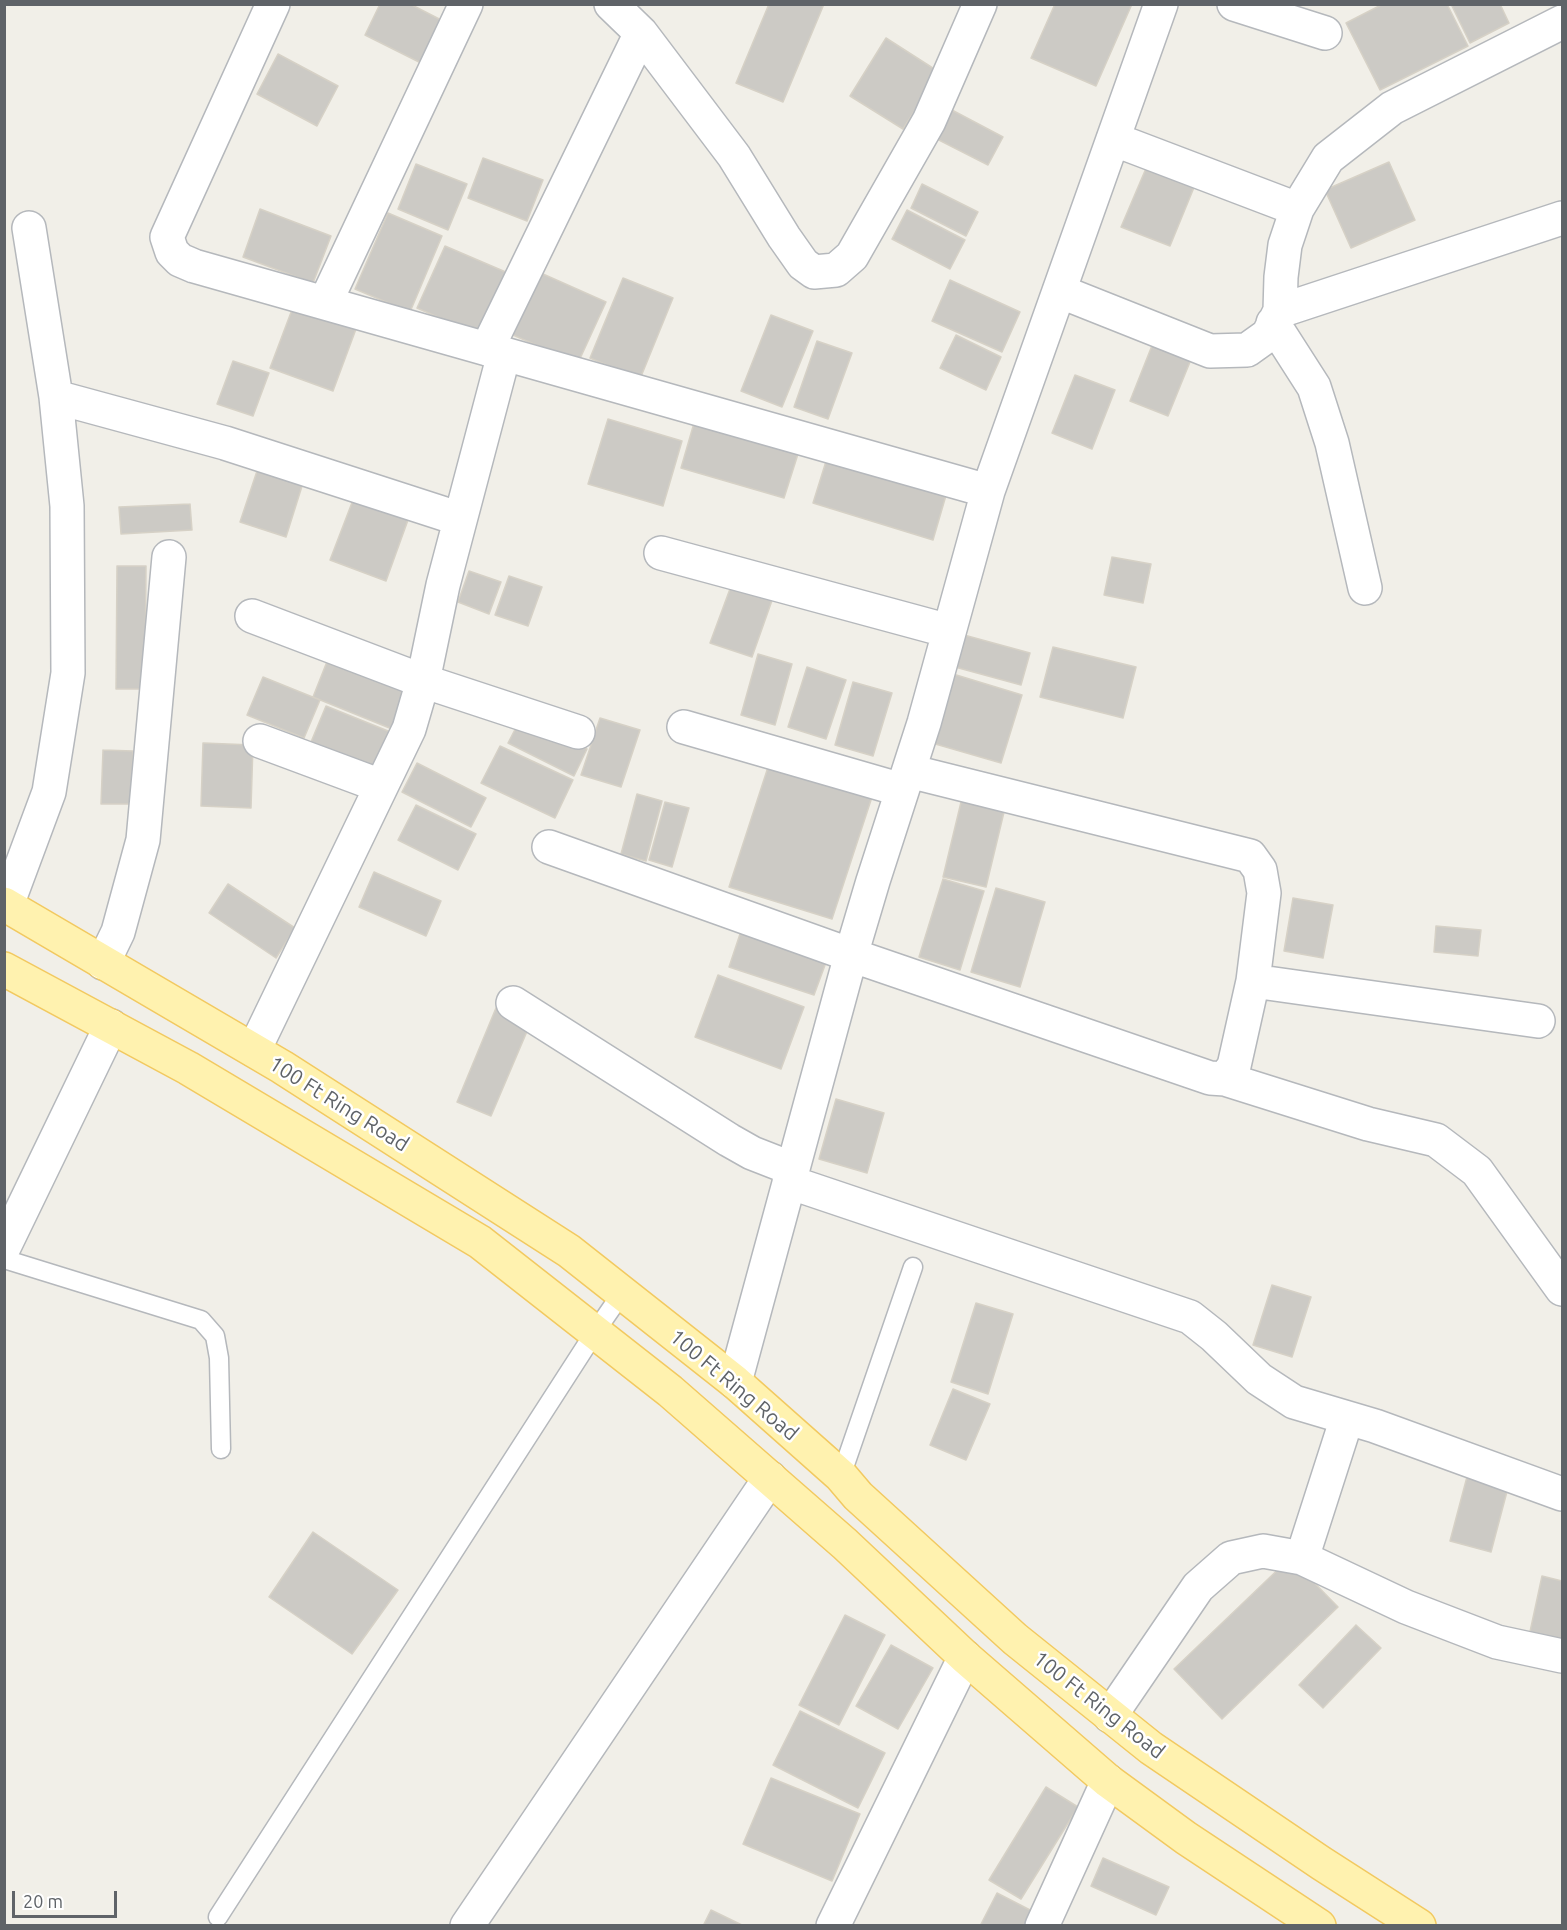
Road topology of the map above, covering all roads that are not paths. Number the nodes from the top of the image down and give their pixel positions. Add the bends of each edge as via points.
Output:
1 (273, 4) edge
2 (466, 4) edge
3 (611, 4) edge
4 (980, 4) edge
5 (1161, 4) edge
6 (1234, 4) edge
7 (1563, 22) edge
8 (641, 33) junction
9 (1325, 33) dead end
10 (1113, 139) junction
11 (1297, 208) junction
12 (1563, 218) edge
13 (29, 228) dead end
14 (1059, 291) junction
15 (325, 303) junction
16 (1276, 317) junction
17 (495, 352) junction
18 (56, 397) junction
19 (988, 491) junction
20 (460, 519) junction
21 (661, 553) dead end
22 (169, 557) dead end
23 (1365, 588) dead end
24 (252, 616) dead end
25 (949, 631) junction
26 (423, 681) junction
27 (684, 727) dead end
28 (578, 732) dead end
29 (260, 741) dead end
30 (905, 781) junction
31 (381, 786) junction
32 (549, 847) dead end
33 (6, 905) edge
34 (851, 955) junction
35 (103, 963) junction
36 (4, 969) edge
37 (1253, 981) junction
38 (513, 1003) dead end
39 (1538, 1021) dead end
40 (111, 1026) junction
41 (254, 1050) junction
42 (1225, 1079) junction
43 (791, 1176) junction
44 (4, 1247) edge
45 (4, 1259) edge
46 (913, 1267) dead end
47 (1563, 1289) edge
48 (622, 1293) junction
49 (595, 1332) junction
50 (735, 1382) junction
51 (1347, 1418) junction
52 (221, 1449) dead end
53 (841, 1476) junction
54 (770, 1478) junction
55 (1563, 1494) edge
56 (1302, 1558) junction
57 (1563, 1656) edge
58 (965, 1657) junction
59 (1110, 1716) junction
60 (1108, 1781) junction
61 (218, 1917) dead end
62 (467, 1926) edge
63 (833, 1926) edge
64 (1042, 1926) edge
65 (1319, 1926) edge
66 (1419, 1926) edge

1 - 15 street via 167,237 172,252 194,266
2 - 15 street
3 - 8 street
4 - 8 street via 929,121 852,256 836,270 814,272 803,264 734,156
5 - 10 street
6 - 9 street
7 - 11 street via 1392,108 1328,158
8 - 17 street
10 - 11 street
10 - 14 street
11 - 16 street via 1285,245
12 - 16 street
13 - 18 street
14 - 16 street via 1210,351 1247,350 1268,335
14 - 19 street
15 - 17 street
16 - 23 street via 1314,387 1332,443
17 - 19 street
17 - 20 street
18 - 20 street via 225,443
18 - 33 street via 67,506 68,673 49,792
19 - 25 street
20 - 26 street
21 - 25 street
22 - 35 street via 143,840 118,932
24 - 26 street
25 - 30 street
26 - 28 street
26 - 31 street via 409,729
27 - 30 street
29 - 31 street
30 - 34 street
30 - 37 street via 1250,856 1260,870 1264,893
31 - 41 street
32 - 34 street
33 - 35 main road, 100 Ft Ring Road
34 - 42 street via 1210,1078
34 - 43 street
35 - 41 main road, 100 Ft Ring Road
36 - 40 main road
37 - 39 street
37 - 42 street via 1234,1066
38 - 43 street
40 - 44 street
40 - 49 main road via 480,1242
41 - 48 main road, 100 Ft Ring Road via 569,1251
42 - 47 street via 1368,1124 1436,1140 1477,1170
43 - 50 street
43 - 51 street via 1190,1317 1259,1379 1294,1402
45 - 52 lane via 201,1320 215,1336 219,1358
46 - 53 lane
48 - 49 lane
48 - 50 main road, 100 Ft Ring Road
49 - 54 main road
49 - 61 lane
50 - 53 main road, 100 Ft Ring Road
51 - 55 street
51 - 56 street
53 - 59 main road, 100 Ft Ring Road via 1015,1639
54 - 58 main road
54 - 62 street
56 - 57 street via 1406,1607 1497,1642
56 - 59 street via 1263,1551 1231,1558 1198,1587
58 - 60 main road
58 - 63 street
59 - 66 main road, 100 Ft Ring Road via 1160,1755
60 - 64 street
60 - 65 main road

